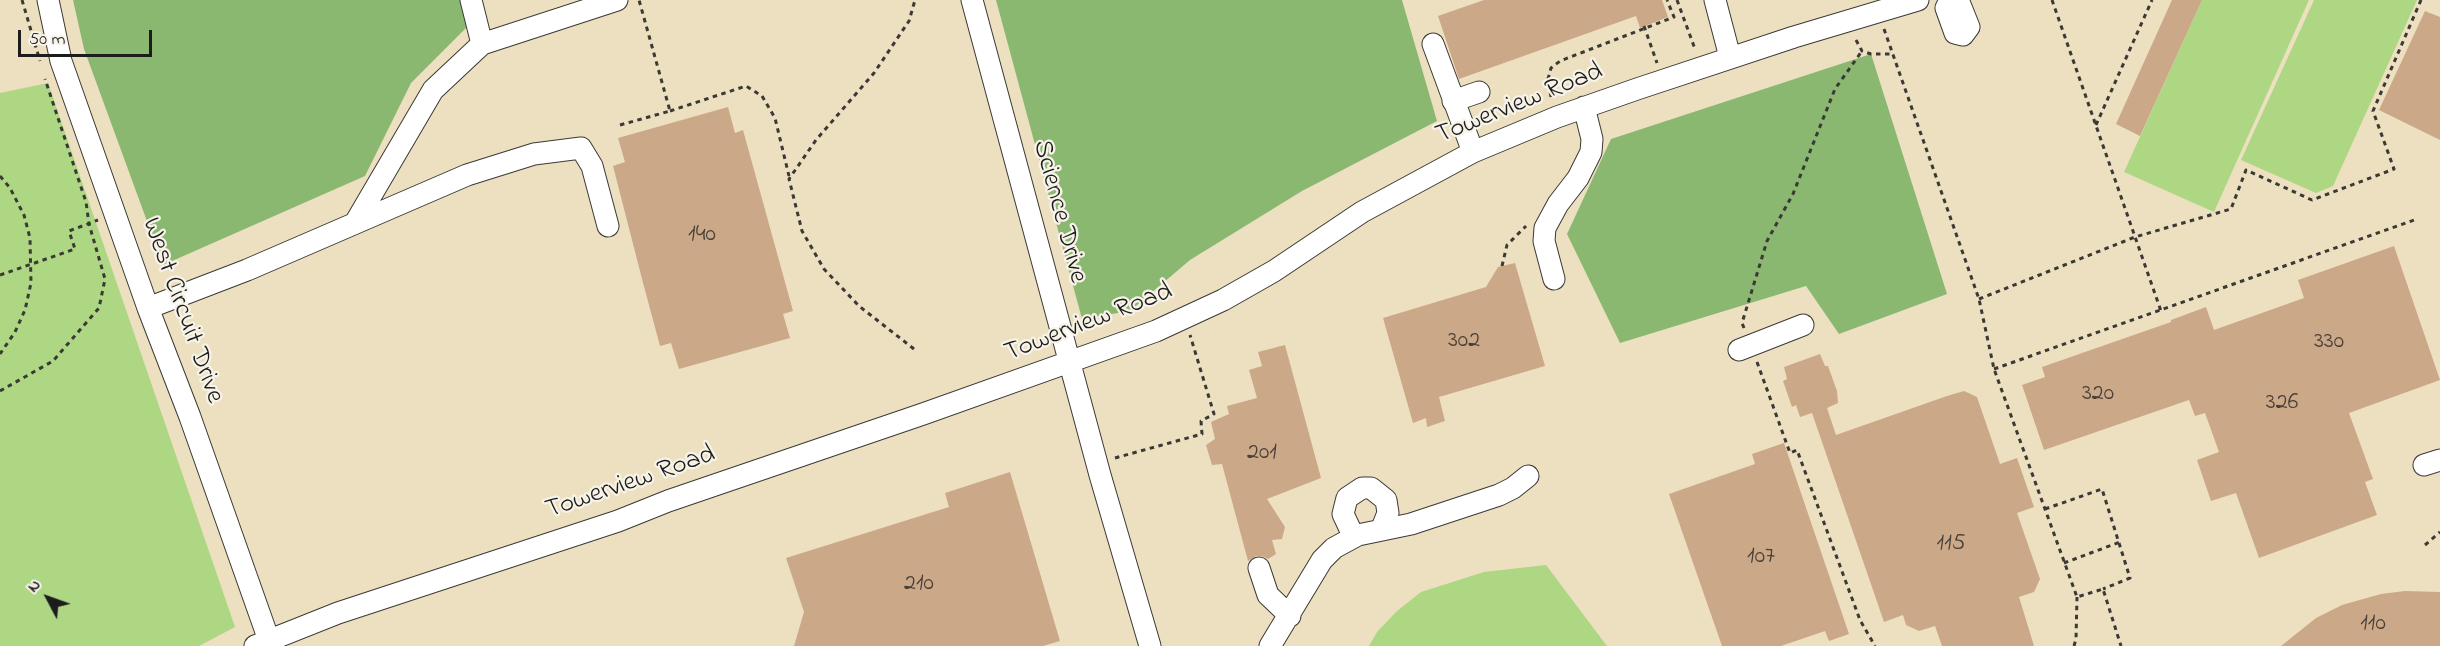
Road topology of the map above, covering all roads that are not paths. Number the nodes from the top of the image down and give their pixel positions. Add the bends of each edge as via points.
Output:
1 (48, 0) edge
2 (471, 0) edge
3 (617, 0) edge
4 (972, 0) edge
5 (1715, 0) edge
6 (1918, 0) edge
7 (1952, 0) edge
8 (577, 6) edge
9 (1964, 37) dead end
10 (482, 44) junction
11 (1434, 44) dead end
12 (1730, 57) junction
13 (1479, 92) dead end
14 (1453, 101) junction
15 (1584, 107) junction
16 (1473, 152) junction
17 (355, 223) junction
18 (608, 226) dead end
19 (1554, 279) dead end
20 (148, 308) junction
21 (1803, 325) dead end
22 (1744, 348) road end
23 (1070, 363) junction
24 (1528, 476) dead end
25 (1382, 528) junction
26 (1358, 535) junction
27 (1259, 568) dead end
28 (1290, 616) junction
29 (265, 644) edge
30 (1150, 646) edge
31 (1270, 646) edge

1 - 20 street, West Circuit Drive via 61,61
2 - 10 street
3 - 8 street
4 - 23 street, Science Drive
5 - 12 street
6 - 12 street, Towerview Road
7 - 9 street via 1946,8 1955,33
8 - 10 street
10 - 17 street via 434,90
11 - 14 street
12 - 15 street, Towerview Road
13 - 14 street
14 - 16 street
15 - 16 street, Towerview Road
15 - 19 street via 1591,152 1545,228 1544,242
16 - 23 street, Towerview Road via 1362,212 1274,271 1185,319
17 - 18 street via 467,175 534,154 580,147 592,166
17 - 20 street
20 - 29 street, West Circuit Drive
21 - 22 street
23 - 29 street, Towerview Road via 618,521 338,613
23 - 30 street, Science Drive
24 - 25 street via 1499,495 1411,524
25 - 26 street
25 - 26 street via 1388,513 1386,500 1371,488 1362,488 1347,498 1343,514 1351,531
26 - 28 street via 1334,548 1322,560
27 - 28 street via 1268,595
28 - 31 street

